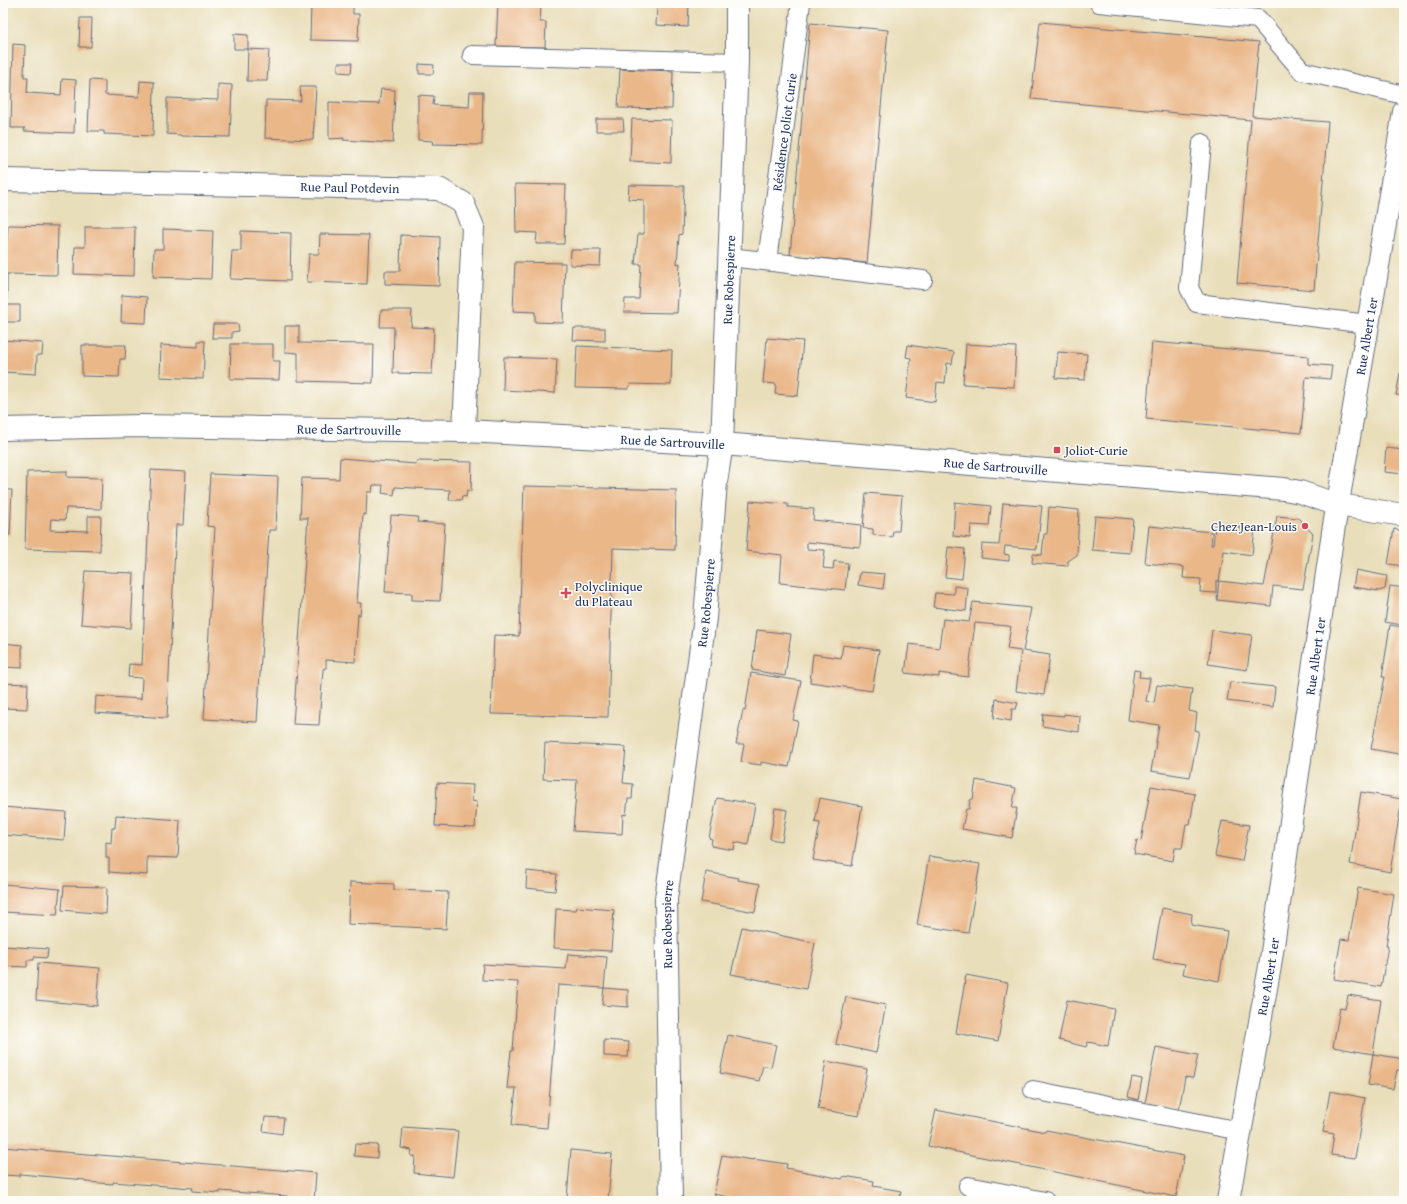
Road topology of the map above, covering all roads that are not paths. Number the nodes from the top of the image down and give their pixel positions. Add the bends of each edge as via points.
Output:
1 (737, 3) edge
2 (801, 3) edge
3 (1099, 3) edge
4 (472, 55) dead end
5 (737, 62) junction
6 (1404, 95) edge
7 (1404, 112) edge
8 (1202, 143) dead end
9 (3, 180) edge
10 (730, 257) junction
11 (767, 261) junction
12 (923, 280) dead end
13 (1368, 324) junction
14 (3, 429) edge
15 (464, 431) junction
16 (722, 444) junction
17 (1338, 505) junction
18 (1404, 515) edge
19 (1033, 1090) dead end
20 (1240, 1131) junction
21 (968, 1186) dead end
22 (671, 1201) edge
23 (1045, 1201) edge
24 (1228, 1201) edge

1 - 5 street, Rue Robespierre
2 - 11 lane, Résidence Joliot Curie
3 - 6 lane via 1258,19 1302,72
4 - 5 lane
5 - 10 street, Rue Robespierre
7 - 13 street, Rue Albert 1er
8 - 13 lane via 1189,288 1197,303
9 - 15 street, Rue Paul Potdevin via 439,189 463,203 473,227
10 - 11 lane
10 - 16 street, Rue Robespierre
11 - 12 lane
13 - 17 street, Rue Albert 1er
14 - 15 street, Rue de Sartrouville via 141,426
15 - 16 street, Rue de Sartrouville
16 - 17 street, Rue de Sartrouville via 1284,489
16 - 22 street, Rue Robespierre via 716,482 705,618 666,899
17 - 18 street, Rue de Sartrouville
17 - 20 street, Rue Albert 1er via 1270,966
19 - 20 lane
20 - 24 street, Rue Albert 1er
21 - 23 lane

